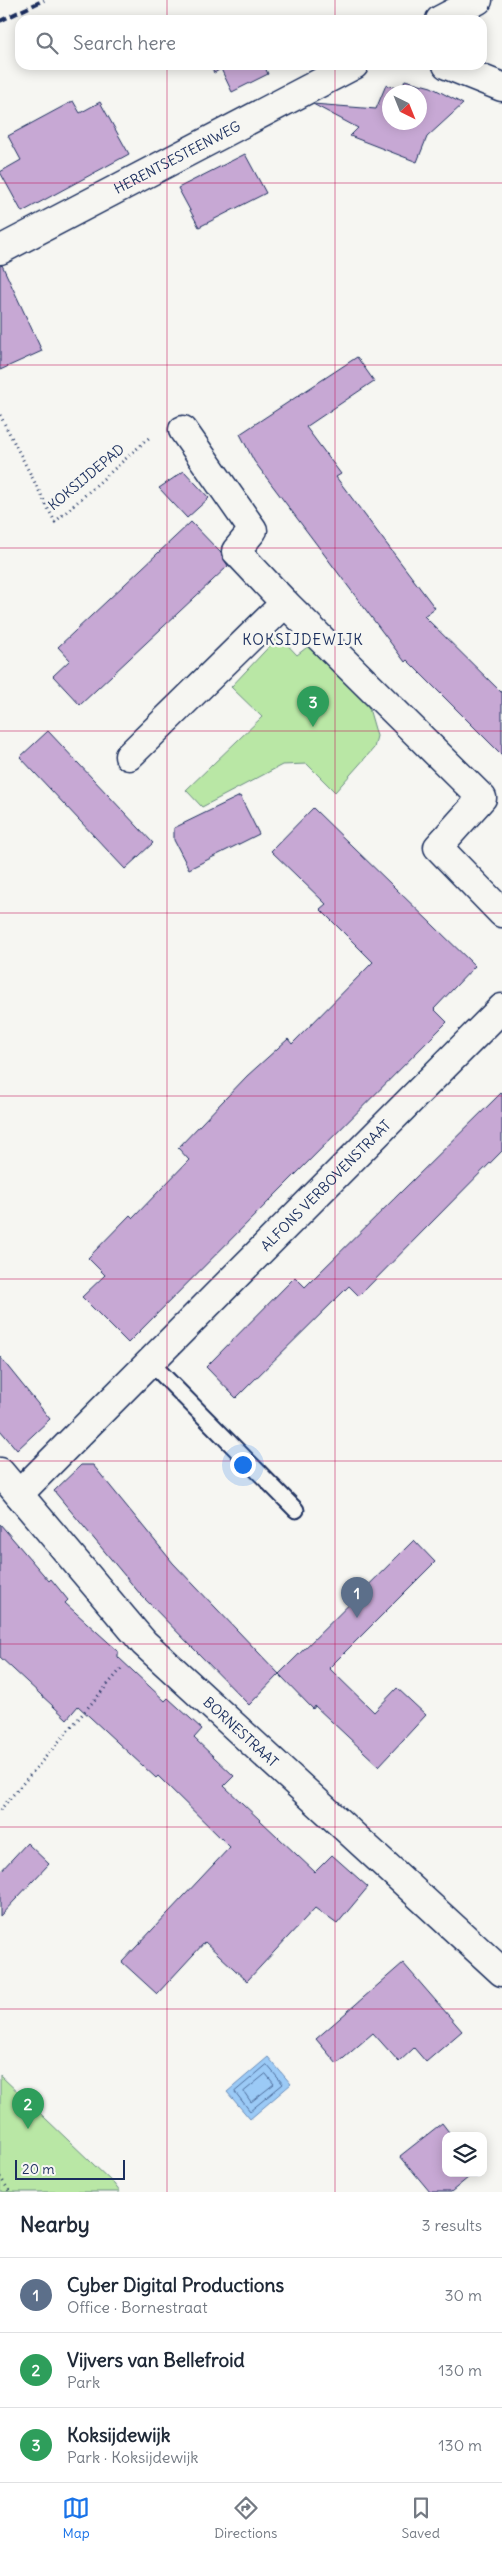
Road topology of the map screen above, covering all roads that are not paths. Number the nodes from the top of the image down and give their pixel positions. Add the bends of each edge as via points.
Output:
1 (478, 0) edge
2 (450, 15) edge
3 (344, 70) edge
4 (460, 70) edge
5 (502, 87) edge
6 (0, 250) edge
7 (183, 430) road end
8 (285, 603) junction
9 (129, 756) dead end
10 (502, 913) edge
11 (502, 1008) edge
12 (150, 1362) junction
13 (0, 1472) edge
14 (19, 1494) junction
15 (296, 1510) dead end
16 (502, 1972) edge

1 - 2 street
3 - 6 street, HERENTSESTEENWEG
4 - 5 street
7 - 8 street via 252,530 236,551
8 - 9 street
8 - 10 street via 482,798 438,847
11 - 12 street, ALFONS VERBOVENSTRAAT
12 - 14 street, ALFONS VERBOVENSTRAAT
12 - 15 lane
13 - 14 street, BORNESTRAAT
14 - 16 street, BORNESTRAAT via 144,1643

